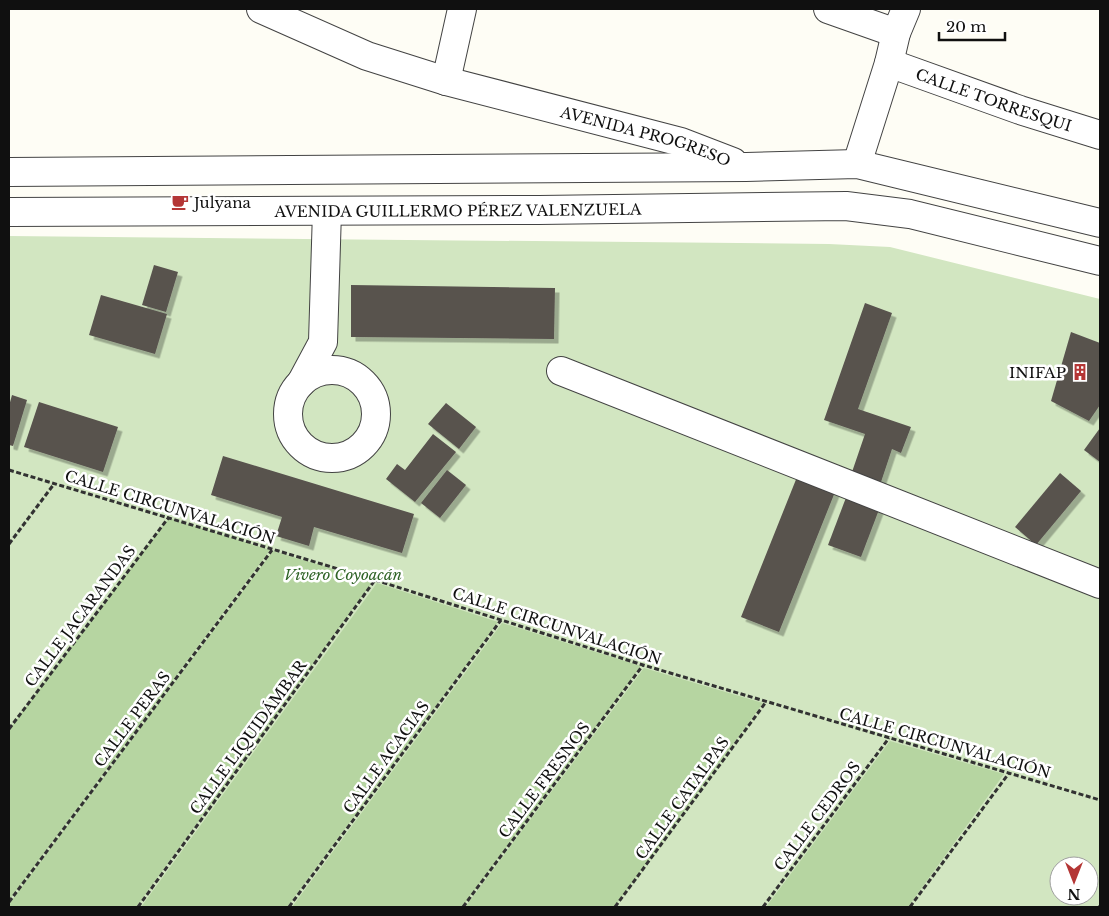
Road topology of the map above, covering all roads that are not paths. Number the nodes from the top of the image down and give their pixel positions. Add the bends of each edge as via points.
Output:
1 (262, 9) edge
2 (462, 9) edge
3 (828, 9) edge
4 (901, 21) edge
5 (889, 62) junction
6 (446, 81) junction
7 (1100, 135) edge
8 (857, 164) junction
9 (746, 167) junction
10 (9, 172) edge
11 (756, 207) junction
12 (327, 211) junction
13 (9, 212) edge
14 (1100, 223) edge
15 (1100, 261) edge
16 (323, 342) junction
17 (339, 370) junction
18 (561, 371) dead end
19 (301, 383) junction
20 (1100, 584) edge

1 - 6 street, AVENIDA PROGRESO via 367,56
2 - 6 street
3 - 4 street
4 - 5 street
5 - 7 street, CALLE TORRESQUI via 1020,110
5 - 8 street
6 - 9 street, AVENIDA PROGRESO via 681,142
8 - 9 street, AVENIDA PROGRESO
8 - 14 street, AVENIDA PROGRESO
9 - 10 street
9 - 11 street
11 - 12 street, AVENIDA GUILLERMO PÉREZ VALENZUELA
11 - 15 street via 846,206 910,214
12 - 13 street, AVENIDA GUILLERMO PÉREZ VALENZUELA
12 - 16 street
16 - 17 street
16 - 19 street
17 - 19 street via 312,374
17 - 19 street via 364,383 376,407 372,434 352,453 325,457 301,445 288,420 288,407
18 - 20 street

